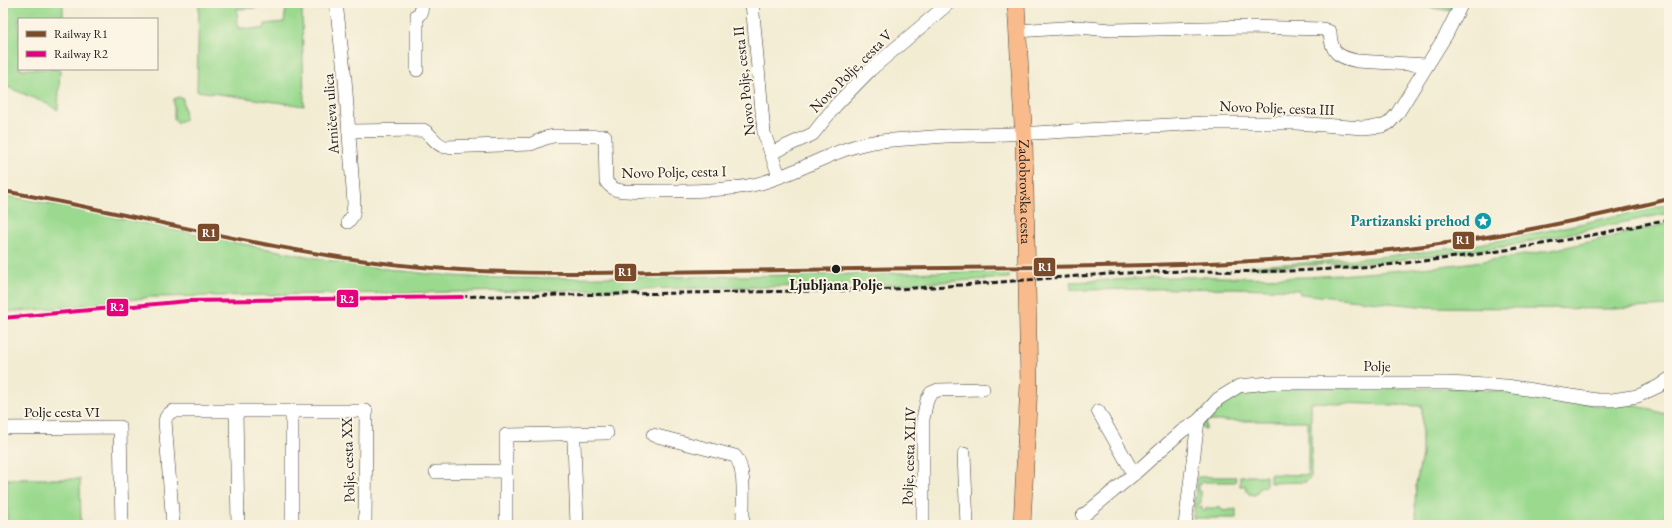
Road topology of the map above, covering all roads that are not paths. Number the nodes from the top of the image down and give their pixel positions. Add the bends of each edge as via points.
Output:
1 (336, 3) edge
2 (422, 3) edge
3 (752, 3) edge
4 (949, 3) edge
5 (1016, 3) edge
6 (1462, 3) edge
7 (1017, 31) junction
8 (1427, 66) junction
9 (417, 70) dead end
10 (349, 131) junction
11 (1024, 133) junction
12 (771, 153) junction
13 (779, 176) junction
14 (348, 222) dead end
15 (1669, 379) edge
16 (983, 389) dead end
17 (292, 410) junction
18 (236, 411) junction
19 (1098, 411) dead end
20 (1198, 421) junction
21 (3, 428) edge
22 (607, 433) dead end
23 (573, 434) junction
24 (652, 435) dead end
25 (964, 454) dead end
26 (505, 471) junction
27 (436, 472) dead end
28 (1134, 474) junction
29 (1083, 516) dead end
30 (122, 525) edge
31 (173, 525) edge
32 (238, 525) edge
33 (292, 525) edge
34 (365, 525) edge
35 (506, 525) edge
36 (577, 525) edge
37 (743, 525) edge
38 (923, 525) edge
39 (967, 525) edge
40 (1022, 525) edge
41 (1185, 525) edge

1 - 10 street, Arničeva ulica
2 - 9 street via 421,13 417,15
3 - 12 street, Novo Polje, cesta II via 764,133
4 - 12 street, Novo Polje, cesta V via 870,70 836,105 813,134
5 - 7 main road, Zadobrovška cesta
6 - 8 street, Novo Polje, cesta III
7 - 8 street via 1078,27 1111,30 1314,28 1330,32 1335,52 1346,59
7 - 11 main road, Zadobrovška cesta
8 - 11 street, Novo Polje, cesta III via 1397,114 1383,126 1363,128 1241,122
10 - 13 street, Novo Polje, cesta I via 423,130 429,132 439,145 445,146 531,144 554,136 605,136 606,181 617,190 690,191 757,184
10 - 14 street, Arničeva ulica via 354,203 353,215
11 - 13 street, Novo Polje, cesta I via 870,142
11 - 40 main road, Zadobrovška cesta via 1029,384
12 - 13 street, Novo Polje, cesta II
15 - 20 street, Polje via 1638,396 1612,400 1507,386 1447,383 1269,383 1239,386 1218,398
16 - 38 street, Polje, cesta XLIV via 938,390 931,393 927,400 924,420
17 - 18 street
17 - 33 street
17 - 34 street, Polje, cesta XX via 366,411
18 - 31 street via 173,411 166,416
18 - 32 street
19 - 28 street
20 - 28 street, Polje via 1182,431
20 - 41 street
21 - 30 street, Polje cesta VI via 120,427
22 - 23 street
23 - 26 street via 506,435
23 - 36 street
24 - 37 street via 735,456 741,466 743,478
25 - 39 street
26 - 27 street
26 - 35 street
28 - 29 street, Polje

